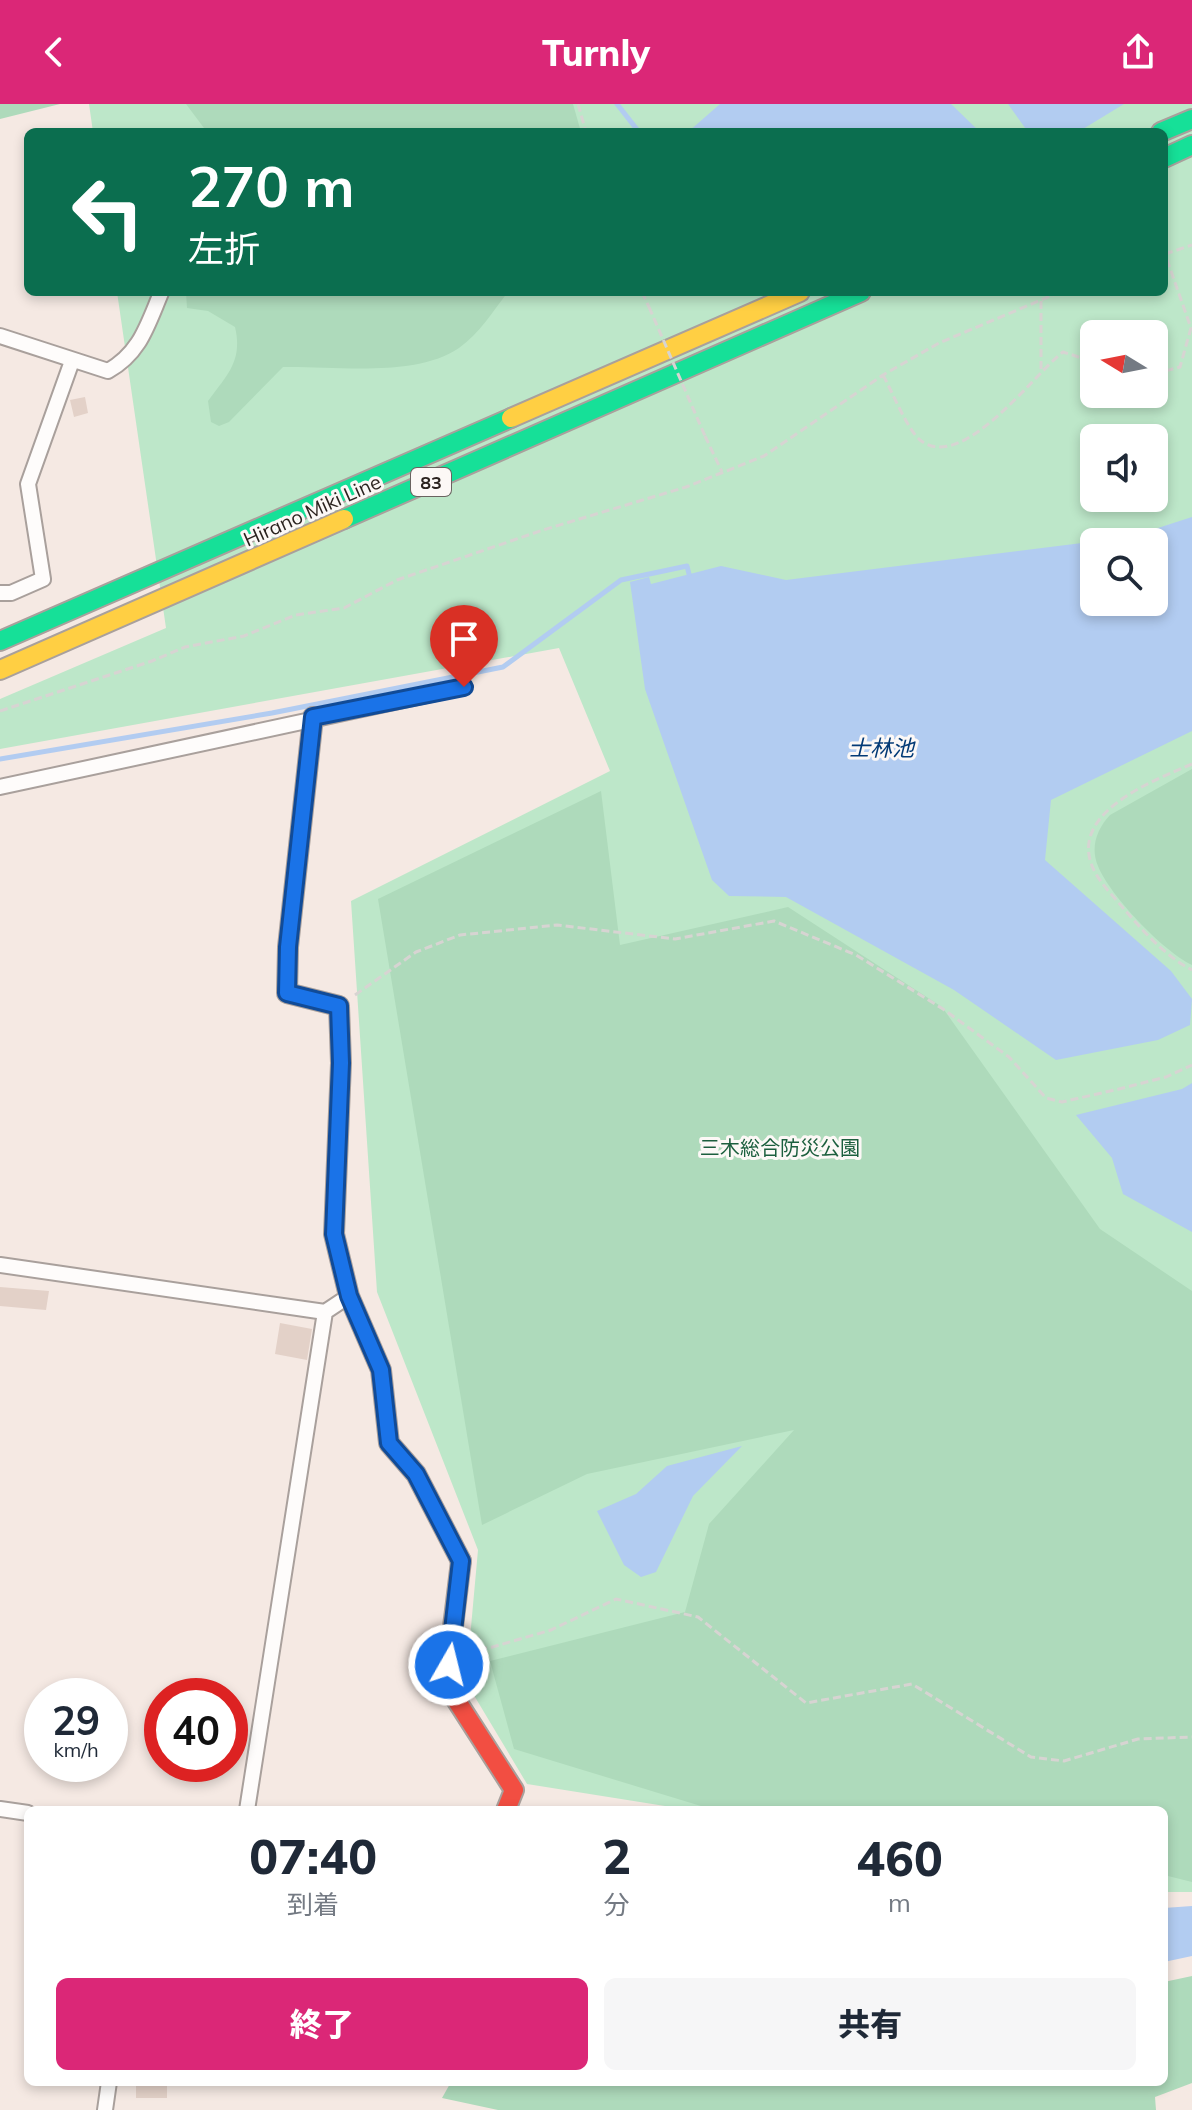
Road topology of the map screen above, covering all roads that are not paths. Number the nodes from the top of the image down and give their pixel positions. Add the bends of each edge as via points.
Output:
1 (1192, 119) edge
2 (1168, 129) edge
3 (1192, 145) edge
4 (1168, 156) edge
5 (160, 296) edge
6 (791, 296) edge
7 (852, 296) edge
8 (0, 336) edge
9 (72, 361) junction
10 (0, 593) edge
11 (4, 633) edge
12 (0, 670) edge
13 (464, 687) dead end
14 (313, 717) junction
15 (0, 787) edge
16 (0, 1265) edge
17 (349, 1296) junction
18 (325, 1312) junction
19 (248, 1806) edge
20 (508, 1806) edge
21 (0, 1809) edge
22 (24, 1812) edge
23 (108, 2086) edge
24 (105, 2110) edge

1 - 2 main road
3 - 4 main road
5 - 9 street via 139,346 124,362 108,371
6 - 11 main road, Hirano Miki Line / 83
7 - 12 main road, Hirano Miki Line / 83
8 - 9 street
9 - 10 street via 28,484 43,579
13 - 14 street
14 - 15 street
14 - 17 main road via 287,993 339,1006 334,1234
16 - 18 street
17 - 18 street
17 - 20 main road via 381,1370 389,1443 416,1474 461,1561 446,1684 514,1790
18 - 19 street
21 - 22 street
23 - 24 street

